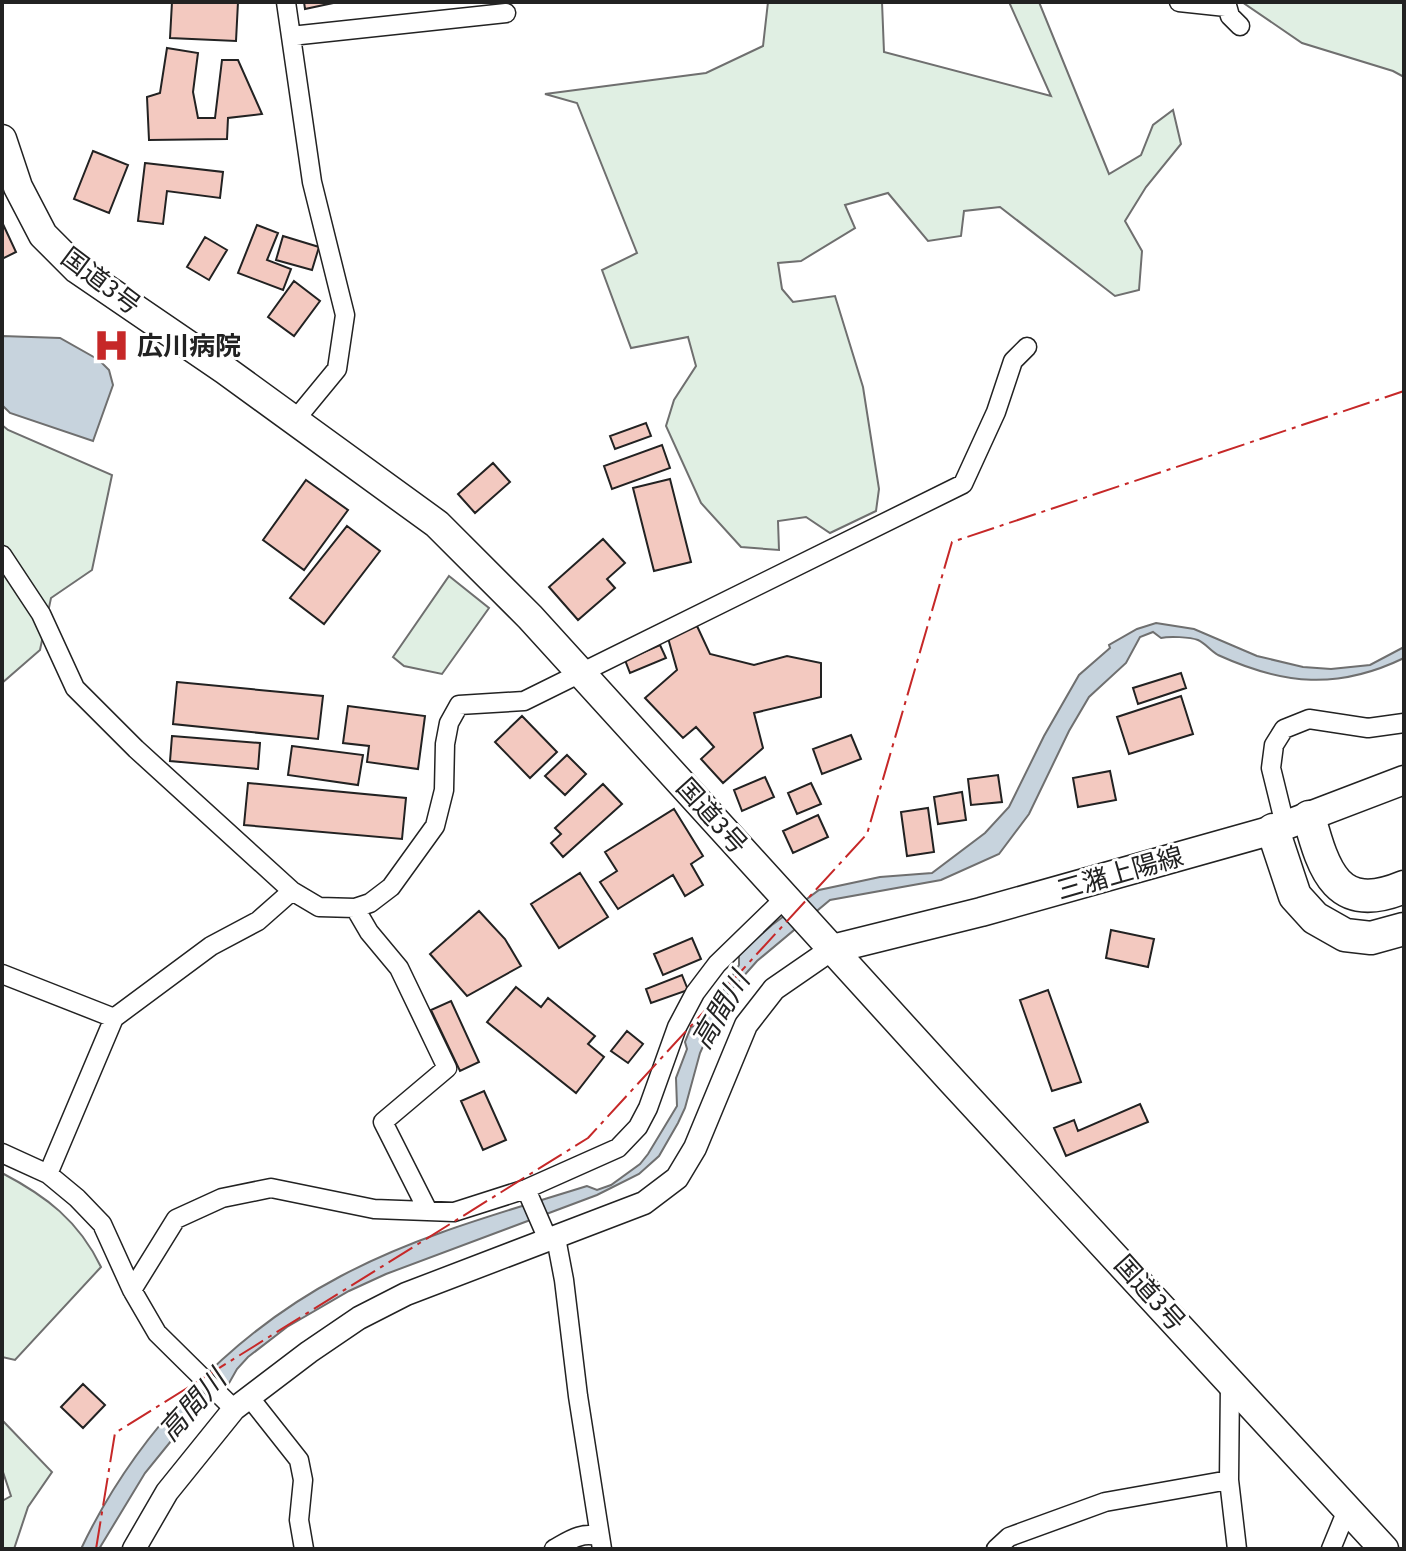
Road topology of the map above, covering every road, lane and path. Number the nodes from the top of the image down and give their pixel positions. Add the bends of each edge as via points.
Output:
1 (286, 2) edge
2 (1179, 2) edge
3 (1226, 5) edge
4 (506, 13) dead end
5 (1240, 26) dead end
6 (291, 36) junction
7 (2, 139) edge
8 (1027, 347) dead end
9 (295, 420) junction
10 (2, 555) edge
11 (582, 670) junction
12 (1404, 723) edge
13 (1404, 780) edge
14 (1289, 824) junction
15 (1404, 887) edge
16 (292, 891) junction
17 (788, 900) junction
18 (355, 908) junction
19 (1404, 929) edge
20 (823, 940) junction
21 (2, 974) edge
22 (114, 1018) junction
23 (2, 1153) edge
24 (48, 1174) junction
25 (528, 1193) junction
26 (428, 1211) junction
27 (549, 1236) junction
28 (132, 1290) junction
29 (1230, 1383) junction
30 (236, 1402) junction
31 (1229, 1480) junction
32 (1347, 1510) junction
33 (601, 1543) edge
34 (134, 1549) edge
35 (304, 1549) edge
36 (554, 1549) edge
37 (996, 1549) edge
38 (1237, 1549) edge
39 (1331, 1549) edge
40 (1384, 1549) edge

1 - 6 street
2 - 3 street
3 - 5 street
4 - 6 street
6 - 9 street via 312,182 345,315 337,369
7 - 9 main road, 国道3号 via 18,187 43,235 77,269
8 - 11 street via 1013,361 963,484
9 - 11 main road, 国道3号 via 437,524
10 - 16 street via 41,614 75,688
11 - 17 main road, 国道3号
11 - 18 street via 524,701 459,705 449,723 444,790 435,826 391,887
12 - 14 street via 1368,728 1309,719 1284,729 1274,745 1271,768
13 - 14 main road, 三潴上陽線
14 - 15 highway via 1339,886 1362,896 1383,896
14 - 19 highway via 1295,896 1315,918 1345,935 1371,938
14 - 20 main road, 三潴上陽線 via 981,912
16 - 18 street via 319,907
16 - 22 street via 258,921 211,946
17 - 20 main road, 国道3号
17 - 25 street via 717,964 695,993 638,1127 618,1148
18 - 26 street via 399,968 447,1068 383,1122
20 - 27 street via 746,1025 695,1148 677,1178 644,1203
20 - 29 main road, 国道3号
21 - 22 street
22 - 24 street
23 - 24 street
24 - 28 street via 102,1224
25 - 26 street via 454,1212
25 - 27 street
26 - 28 street via 374,1209 271,1188 222,1198 176,1219
27 - 30 street via 359,1318
27 - 33 street via 564,1280
28 - 30 street via 157,1333
29 - 31 street
29 - 32 main road, 国道3号
30 - 34 street via 167,1492
30 - 35 street via 299,1460
31 - 37 street via 1105,1502 1009,1537
31 - 38 street
32 - 39 street
32 - 40 main road, 国道3号
33 - 36 street via 590,1534

